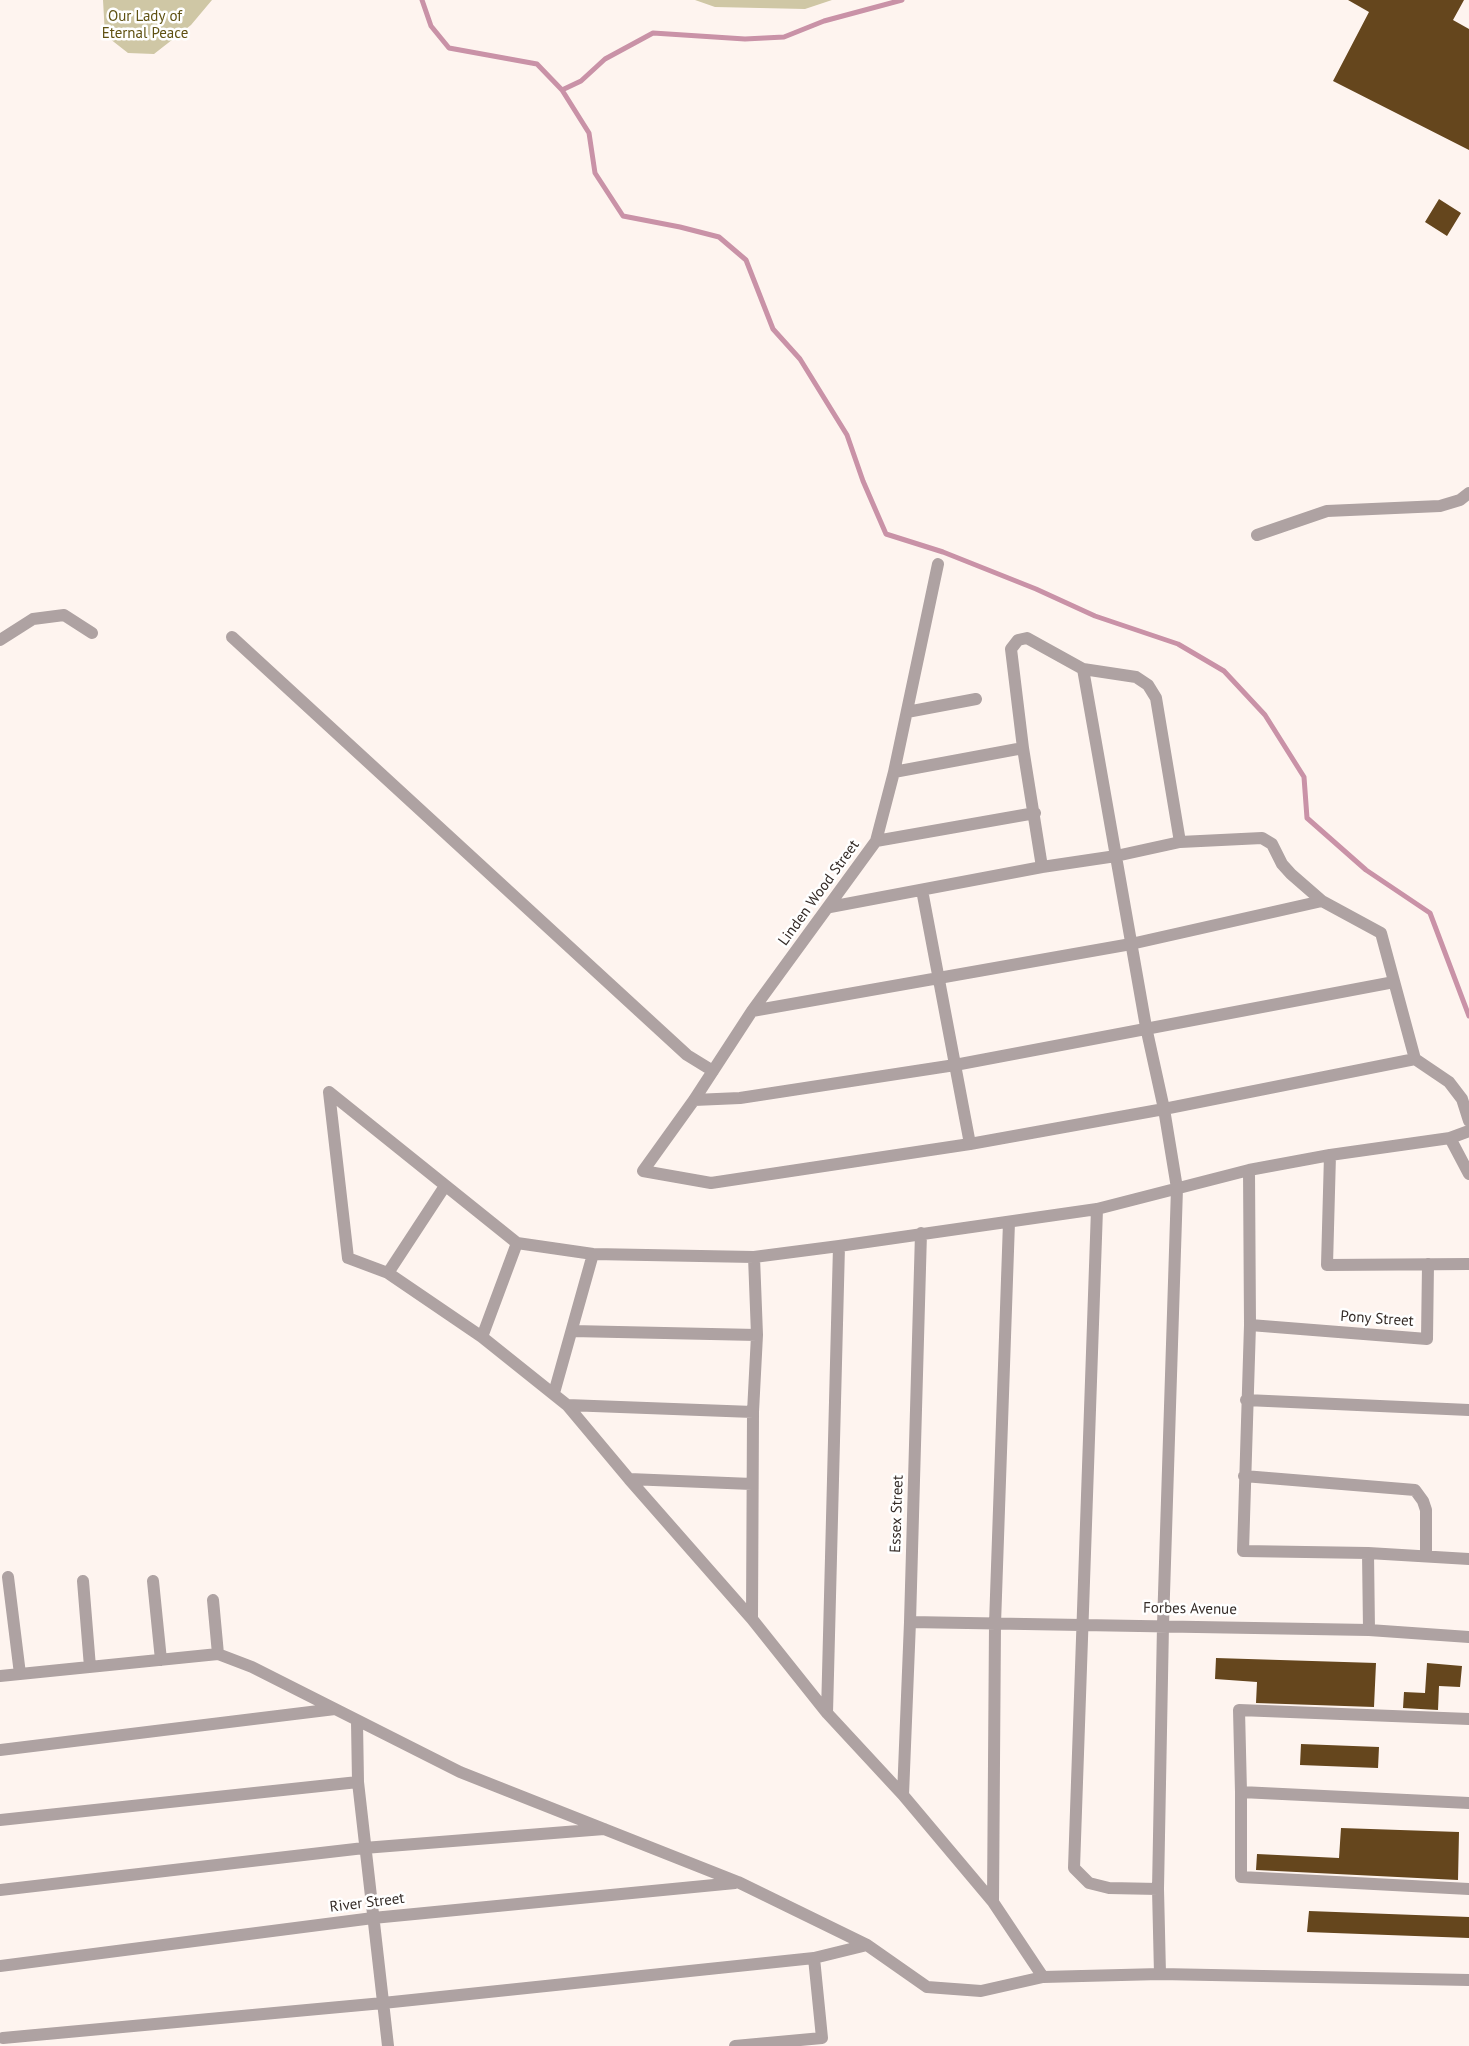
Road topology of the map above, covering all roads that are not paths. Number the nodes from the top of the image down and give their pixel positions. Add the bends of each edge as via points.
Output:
1 (1469, 493) edge
2 (1257, 535) dead end
3 (938, 564) dead end
4 (92, 633) dead end
5 (232, 637) dead end
6 (0, 640) edge
7 (1083, 669) junction
8 (976, 699) dead end
9 (907, 712) junction
10 (1023, 748) junction
11 (894, 772) junction
12 (1035, 814) junction
13 (876, 841) junction
14 (1180, 842) junction
15 (1116, 856) junction
16 (1042, 867) junction
17 (922, 890) junction
18 (1322, 901) junction
19 (830, 907) junction
20 (1131, 944) junction
21 (937, 978) junction
22 (1394, 982) junction
23 (752, 1011) junction
24 (1146, 1027) junction
25 (1415, 1058) junction
26 (954, 1065) junction
27 (713, 1071) junction
28 (694, 1100) junction
29 (1164, 1109) junction
30 (1469, 1121) edge
31 (1469, 1130) edge
32 (1450, 1138) junction
33 (970, 1144) junction
34 (1330, 1155) junction
35 (1249, 1170) junction
36 (1469, 1174) edge
37 (445, 1186) junction
38 (1177, 1188) junction
39 (1097, 1209) junction
40 (1008, 1222) junction
41 (921, 1233) junction
42 (517, 1243) junction
43 (839, 1246) junction
44 (593, 1254) junction
45 (754, 1257) junction
46 (1428, 1264) junction
47 (1469, 1264) edge
48 (388, 1273) junction
49 (1250, 1325) junction
50 (572, 1331) junction
51 (757, 1335) junction
52 (482, 1337) junction
53 (554, 1393) junction
54 (1246, 1400) junction
55 (567, 1404) junction
56 (1469, 1410) edge
57 (753, 1412) junction
58 (1244, 1476) junction
59 (629, 1479) junction
60 (752, 1484) junction
61 (1368, 1554) junction
62 (1426, 1556) junction
63 (1469, 1558) edge
64 (8, 1577) dead end
65 (83, 1581) dead end
66 (153, 1581) dead end
67 (213, 1600) dead end
68 (752, 1619) junction
69 (910, 1622) junction
70 (995, 1624) junction
71 (1082, 1624) junction
72 (1163, 1625) junction
73 (1369, 1630) junction
74 (1469, 1636) edge
75 (218, 1654) junction
76 (161, 1660) junction
77 (90, 1667) junction
78 (20, 1674) junction
79 (0, 1676) edge
80 (335, 1709) junction
81 (827, 1713) junction
82 (1469, 1719) edge
83 (357, 1722) junction
84 (0, 1750) edge
85 (358, 1782) junction
86 (1241, 1792) junction
87 (903, 1795) junction
88 (1469, 1803) edge
89 (0, 1820) edge
90 (608, 1829) junction
91 (364, 1848) junction
92 (738, 1882) junction
93 (1158, 1889) junction
94 (1469, 1889) edge
95 (0, 1890) edge
96 (993, 1902) junction
97 (373, 1918) junction
98 (867, 1946) junction
99 (814, 1958) junction
100 (0, 1966) edge
101 (1160, 1974) junction
102 (1043, 1977) junction
103 (1469, 1980) edge
104 (383, 2003) junction
105 (3, 2038) edge
106 (388, 2046) edge
107 (735, 2046) edge

1 - 2 street via 1460,500 1440,506 1327,511
3 - 9 street, Linden Wood Street
4 - 6 street via 64,615 33,619
5 - 27 street via 680,1048
7 - 10 street via 1027,638 1018,640 1011,649
7 - 14 street via 1136,677 1148,685 1156,698
7 - 15 street
8 - 9 street
9 - 11 street, Linden Wood Street
10 - 11 street
10 - 12 street
11 - 13 street, Linden Wood Street
12 - 13 street
12 - 16 street
13 - 19 street, Linden Wood Street
14 - 15 street
14 - 18 street via 1262,838 1272,844 1291,874
15 - 16 street
15 - 20 street
16 - 17 street
17 - 19 street
17 - 21 street
18 - 20 street
18 - 22 street via 1381,933
19 - 23 street, Linden Wood Street
20 - 21 street
20 - 24 street
21 - 23 street
21 - 26 street
22 - 24 street
22 - 25 street
23 - 27 street, Linden Wood Street
24 - 26 street
24 - 29 street
25 - 29 street
25 - 30 street via 1449,1082 1462,1099
26 - 28 street via 740,1098
26 - 33 street
27 - 28 street, Linden Wood Street
28 - 33 street, Linden Wood Street via 643,1171 711,1183
29 - 33 street
29 - 38 street
31 - 32 street
32 - 34 street
32 - 36 street
34 - 35 street
34 - 46 street via 1327,1265
35 - 38 street
35 - 49 street
37 - 42 street
37 - 48 street
37 - 48 street via 329,1092 348,1258
38 - 39 street
38 - 72 street
39 - 40 street
39 - 71 street
40 - 41 street
40 - 70 street
41 - 43 street
41 - 69 street, Essex Street
42 - 44 street
42 - 52 street
43 - 45 street
43 - 81 street
44 - 45 street
44 - 50 street
45 - 51 street
46 - 47 street
46 - 49 street, Pony Street via 1427,1339
48 - 52 street
49 - 54 street
50 - 51 street
50 - 53 street
51 - 57 street
52 - 53 street
53 - 55 street
54 - 56 street
54 - 58 street
55 - 57 street
55 - 59 street
57 - 60 street
58 - 61 street via 1243,1551
58 - 62 street via 1415,1490 1426,1510
59 - 60 street
59 - 68 street
60 - 68 street
61 - 62 street
61 - 73 street
62 - 63 street
64 - 78 street
65 - 77 street
66 - 76 street
67 - 75 street
68 - 81 street
69 - 70 street, Forbes Avenue
69 - 87 street, Essex Street
70 - 71 street, Forbes Avenue
70 - 96 street
71 - 72 street, Forbes Avenue
71 - 93 street via 1074,1868 1089,1883 1109,1888
72 - 73 street, Forbes Avenue
72 - 93 street
73 - 74 street, Forbes Avenue
75 - 76 street
75 - 80 street via 252,1667
76 - 77 street
77 - 78 street
78 - 79 street
80 - 83 street
80 - 84 street
81 - 87 street
82 - 86 street via 1239,1710
83 - 85 street
83 - 90 street via 460,1772
85 - 89 street
85 - 91 street
86 - 88 street
86 - 94 street via 1241,1877
87 - 96 street
90 - 91 street
90 - 92 street
91 - 95 street
91 - 97 street
92 - 97 street, River Street
92 - 98 street
93 - 101 street
96 - 102 street
97 - 100 street, River Street
97 - 104 street
98 - 99 street
98 - 102 street via 927,1987 981,1991
99 - 104 street
99 - 107 street via 822,2038
101 - 102 street
101 - 103 street
104 - 105 street
104 - 106 street

